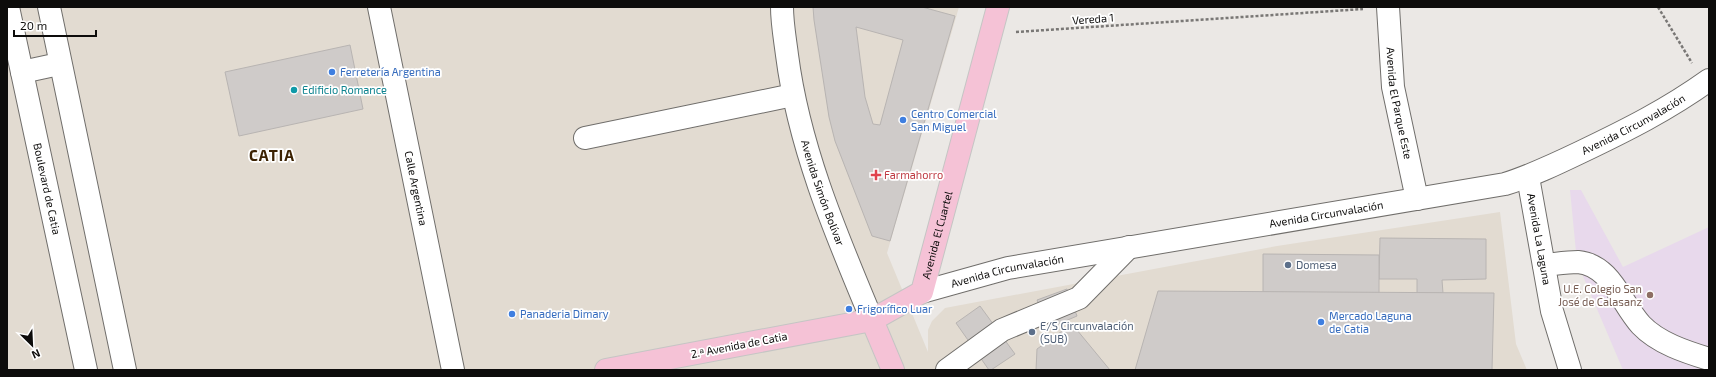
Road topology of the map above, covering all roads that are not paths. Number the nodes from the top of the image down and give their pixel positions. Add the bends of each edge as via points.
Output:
1 (8, 7) edge
2 (49, 7) edge
3 (379, 7) edge
4 (782, 7) edge
5 (998, 7) edge
6 (1379, 8) edge
7 (60, 64) junction
8 (22, 72) junction
9 (1707, 82) edge
10 (793, 95) junction
11 (585, 138) dead end
12 (1528, 177) junction
13 (1417, 199) junction
14 (1129, 247) junction
15 (1544, 265) junction
16 (922, 292) junction
17 (872, 320) junction
18 (1709, 359) edge
19 (86, 370) edge
20 (125, 370) edge
21 (453, 370) edge
22 (606, 370) edge
23 (893, 370) edge
24 (947, 370) edge
25 (1570, 370) edge

1 - 8 street, Boulevard de Catia
2 - 7 street
3 - 21 street, Calle Argentina
4 - 10 street, Avenida Simón Bolívar
5 - 16 main road, Avenida El Cuartel
6 - 13 street, Avenida El Parque Este
7 - 8 street
7 - 20 street
8 - 19 street, Boulevard de Catia
9 - 12 street, Avenida Circunvalación via 1639,124
10 - 11 street
10 - 17 street, Avenida Simón Bolívar via 806,150 838,239
12 - 13 street, Avenida Circunvalación via 1505,184
12 - 15 street, Avenida La Laguna
13 - 14 street, Avenida Circunvalación
14 - 16 street, Avenida Circunvalación via 1008,268
14 - 24 street via 1079,298 1002,330
15 - 18 street via 1577,262 1594,266 1605,274 1642,326 1664,342
15 - 25 street, Avenida La Laguna via 1552,311
16 - 17 main road, Avenida El Cuartel
17 - 22 main road, 2.ª Avenida de Catia
17 - 23 main road, Avenida Simón Bolívar

